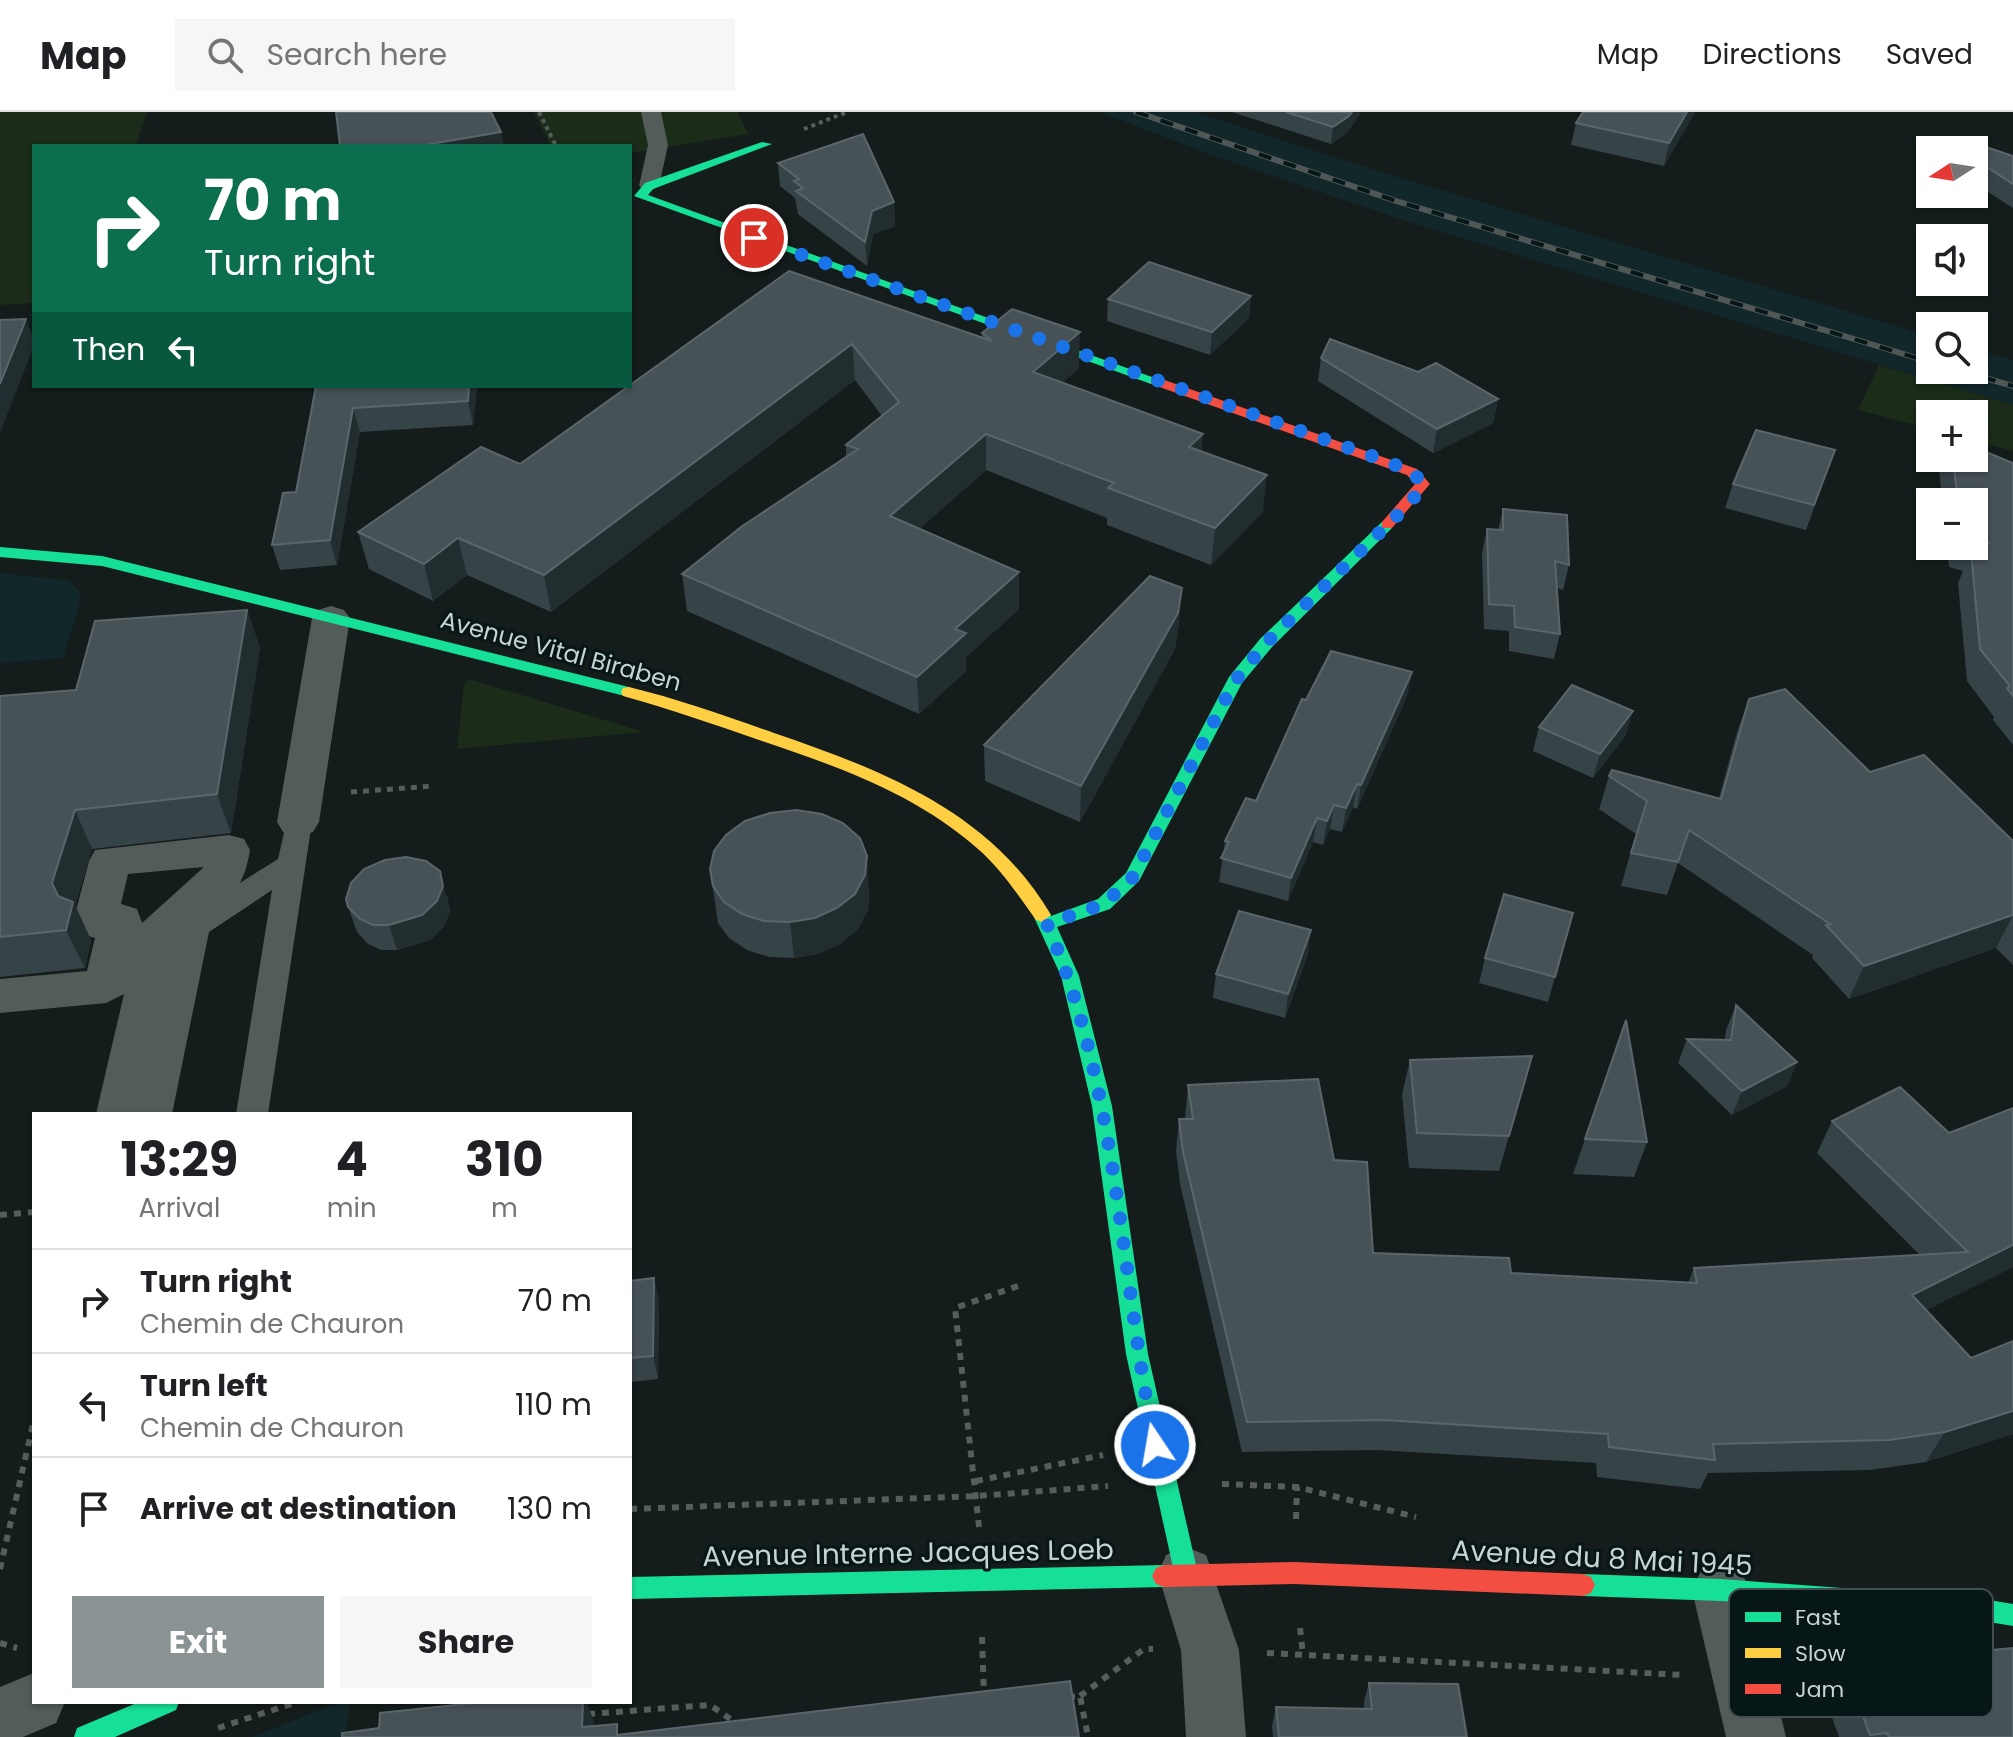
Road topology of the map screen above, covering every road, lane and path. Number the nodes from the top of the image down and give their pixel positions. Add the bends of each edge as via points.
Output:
1 (539, 112) edge
2 (651, 112) edge
3 (555, 144) edge
4 (766, 144) dead end
5 (640, 191) edge
6 (0, 552) edge
7 (331, 618) junction
8 (434, 786) dead end
9 (341, 792) dead end
10 (298, 822) joint
11 (291, 864) junction
12 (1047, 924) junction
13 (0, 996) edge
14 (120, 1112) edge
15 (156, 1112) edge
16 (252, 1112) edge
17 (32, 1212) edge
18 (0, 1215) edge
19 (1018, 1286) dead end
20 (32, 1429) edge
21 (1155, 1445) junction
22 (976, 1481) junction
23 (1164, 1482) junction
24 (978, 1496) junction
25 (632, 1509) edge
26 (980, 1535) dead end
27 (0, 1569) edge
28 (1186, 1574) junction
29 (632, 1588) edge
30 (1721, 1590) junction
31 (1729, 1591) edge
32 (1993, 1612) edge
33 (2013, 1615) edge
34 (1729, 1623) edge
35 (1210, 1650) junction
36 (1729, 1673) edge
37 (1080, 1696) junction
38 (1053, 1699) edge
39 (32, 1703) edge
40 (162, 1704) edge
41 (291, 1704) edge
42 (574, 1715) edge
43 (0, 1717) edge
44 (1751, 1717) edge
45 (741, 1727) edge
46 (209, 1732) dead end
47 (86, 1737) edge
48 (1088, 1737) edge
49 (1216, 1737) edge
50 (1756, 1737) edge

1 - 3 path
2 - 5 lane via 658,145
4 - 5 main road
5 - 12 main road via 839,270 1383,460 1412,472 1423,484 1235,681 1133,877 1104,904
6 - 7 main road, Avenue Vital Biraben via 102,561
7 - 10 street
7 - 12 main road, Avenue Vital Biraben via 650,697 877,777 942,809 986,845 1025,887
8 - 9 path
10 - 11 lane
11 - 15 lane via 195,926
11 - 16 lane
12 - 21 main road, Avenue Vital Biraben via 1070,976 1102,1106
13 - 14 street via 106,986 121,920 95,922 110,861 229,850 224,877 162,927
17 - 18 path
19 - 22 path via 955,1308
20 - 27 path
21 - 22 path
21 - 23 main road, Avenue Vital Biraben
22 - 24 path
23 - 24 path
23 - 28 main road, Avenue Vital Biraben
24 - 25 path
24 - 26 path
28 - 29 main road, Avenue Interne Jacques Loeb
28 - 30 main road, Avenue du 8 Mai 1945 via 1294,1573
28 - 35 street
30 - 31 main road, Avenue du 8 Mai 1945
30 - 34 street
32 - 33 main road, Avenue du 8 Mai 1945
35 - 36 path via 1665,1676
35 - 37 path via 1144,1649
35 - 49 street
37 - 38 path
37 - 48 path
39 - 43 street
40 - 47 main road
41 - 46 path
42 - 45 path via 710,1705
44 - 50 street

